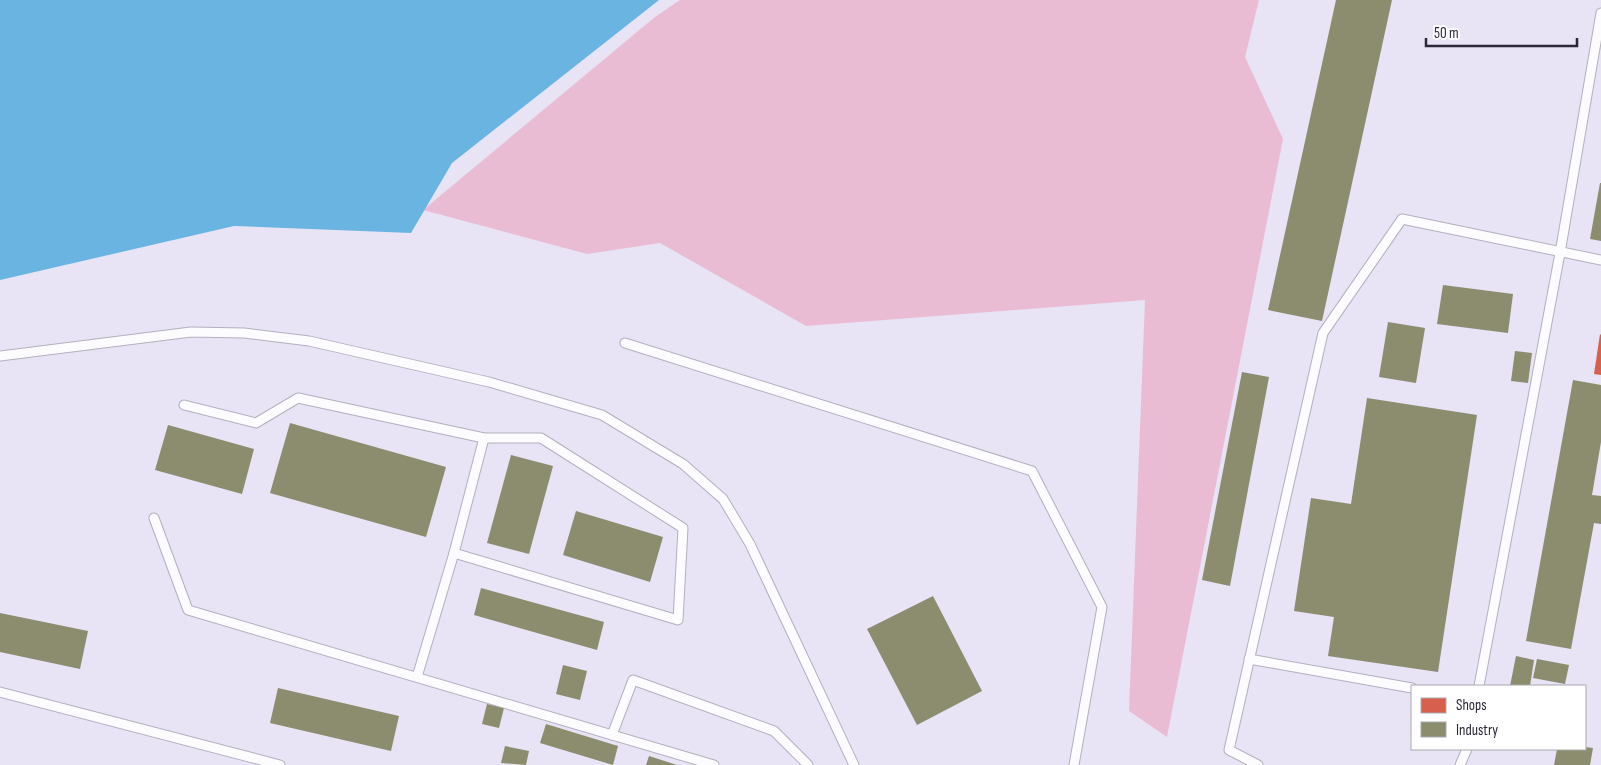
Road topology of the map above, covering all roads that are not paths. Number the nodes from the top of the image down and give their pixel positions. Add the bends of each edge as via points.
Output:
1 (1601, 13) edge
2 (1560, 253) junction
3 (1601, 260) edge
4 (626, 343) dead end
5 (0, 356) edge
6 (184, 404) dead end
7 (484, 438) junction
8 (154, 518) dead end
9 (454, 553) junction
10 (1250, 659) junction
11 (417, 678) junction
12 (1479, 685) edge
13 (1411, 688) edge
14 (0, 692) edge
15 (612, 735) junction
16 (1468, 750) edge
17 (280, 765) edge
18 (714, 765) edge
19 (808, 765) edge
20 (854, 765) edge
21 (1074, 765) edge
22 (1258, 765) edge
23 (1460, 765) edge

1 - 2 lane
2 - 3 lane
2 - 10 lane via 1402,219 1323,333
2 - 12 lane
4 - 21 lane via 1032,471 1102,607
5 - 20 lane via 191,332 244,333 309,341 488,382 602,415 683,464 723,498 750,544
6 - 7 lane via 256,423 298,398
7 - 9 lane
7 - 9 lane via 541,438 683,528 678,620
8 - 11 lane via 188,610
9 - 11 lane
10 - 13 lane
10 - 22 lane via 1229,750
11 - 15 lane
14 - 17 lane
15 - 18 lane
15 - 19 lane via 632,680 774,730
16 - 23 lane

